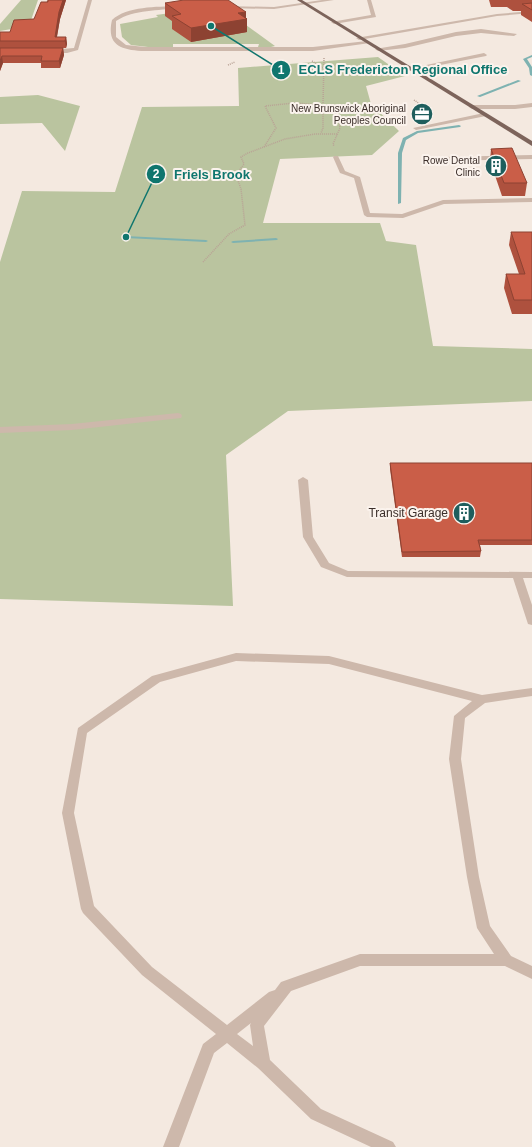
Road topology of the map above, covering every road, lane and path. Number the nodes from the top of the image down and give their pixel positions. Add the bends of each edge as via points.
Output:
1 (90, 0) edge
2 (332, 0) edge
3 (369, 0) edge
4 (302, 2) edge
5 (180, 7) edge
6 (222, 7) edge
7 (532, 12) edge
8 (334, 22) junction
9 (514, 34) dead end
10 (359, 38) junction
11 (367, 43) junction
12 (378, 49) junction
13 (46, 52) edge
14 (324, 55) dead end
15 (484, 56) dead end
16 (410, 69) junction
17 (414, 100) dead end
18 (323, 105) junction
19 (532, 105) edge
20 (472, 107) junction
21 (484, 115) junction
22 (447, 122) junction
23 (416, 128) dead end
24 (321, 133) junction
25 (338, 134) junction
26 (532, 144) edge
27 (262, 149) junction
28 (336, 157) joint
29 (532, 157) edge
30 (441, 159) dead end
31 (532, 200) edge
32 (203, 262) dead end
33 (178, 416) dead end
34 (0, 430) edge
35 (302, 480) dead end
36 (517, 575) junction
37 (532, 575) edge
38 (532, 621) edge
39 (532, 692) edge
40 (482, 699) junction
41 (506, 960) junction
42 (532, 973) edge
43 (286, 986) junction
44 (226, 1034) junction
45 (263, 1063) junction
46 (171, 1147) edge
47 (388, 1147) edge

1 - 13 street via 76,49
2 - 4 street
3 - 8 street via 374,16
4 - 6 street via 274,8
4 - 8 main road
5 - 11 street via 135,12 117,17 114,20 114,39 129,47 150,49 313,49
7 - 10 street via 497,15
8 - 10 main road
9 - 12 street via 481,31
10 - 11 main road
11 - 12 main road
12 - 16 main road
14 - 18 path
15 - 16 street
16 - 20 main road
17 - 22 path
18 - 24 path
18 - 25 path via 338,116
18 - 27 path via 310,102 265,106 276,128
19 - 20 street
20 - 21 main road
21 - 22 street
21 - 26 main road
22 - 23 street
24 - 25 path
24 - 27 path via 272,142
25 - 28 path via 333,144
27 - 32 path via 245,153 241,157 244,164 236,175 241,189 244,225 229,234
28 - 31 street via 342,172 357,176 367,215 403,216 443,202
29 - 30 street
33 - 34 street
35 - 36 street via 308,537 325,565 346,574
36 - 37 street
36 - 38 street
39 - 40 street
40 - 41 street via 460,716 455,759 473,877 484,928
40 - 44 street via 329,660 236,657 156,679 82,731 68,813 88,909 147,971
41 - 42 street
41 - 43 street via 360,960
43 - 44 street
43 - 45 street via 257,1025
44 - 45 street
44 - 46 street via 208,1049
45 - 47 street via 316,1114

